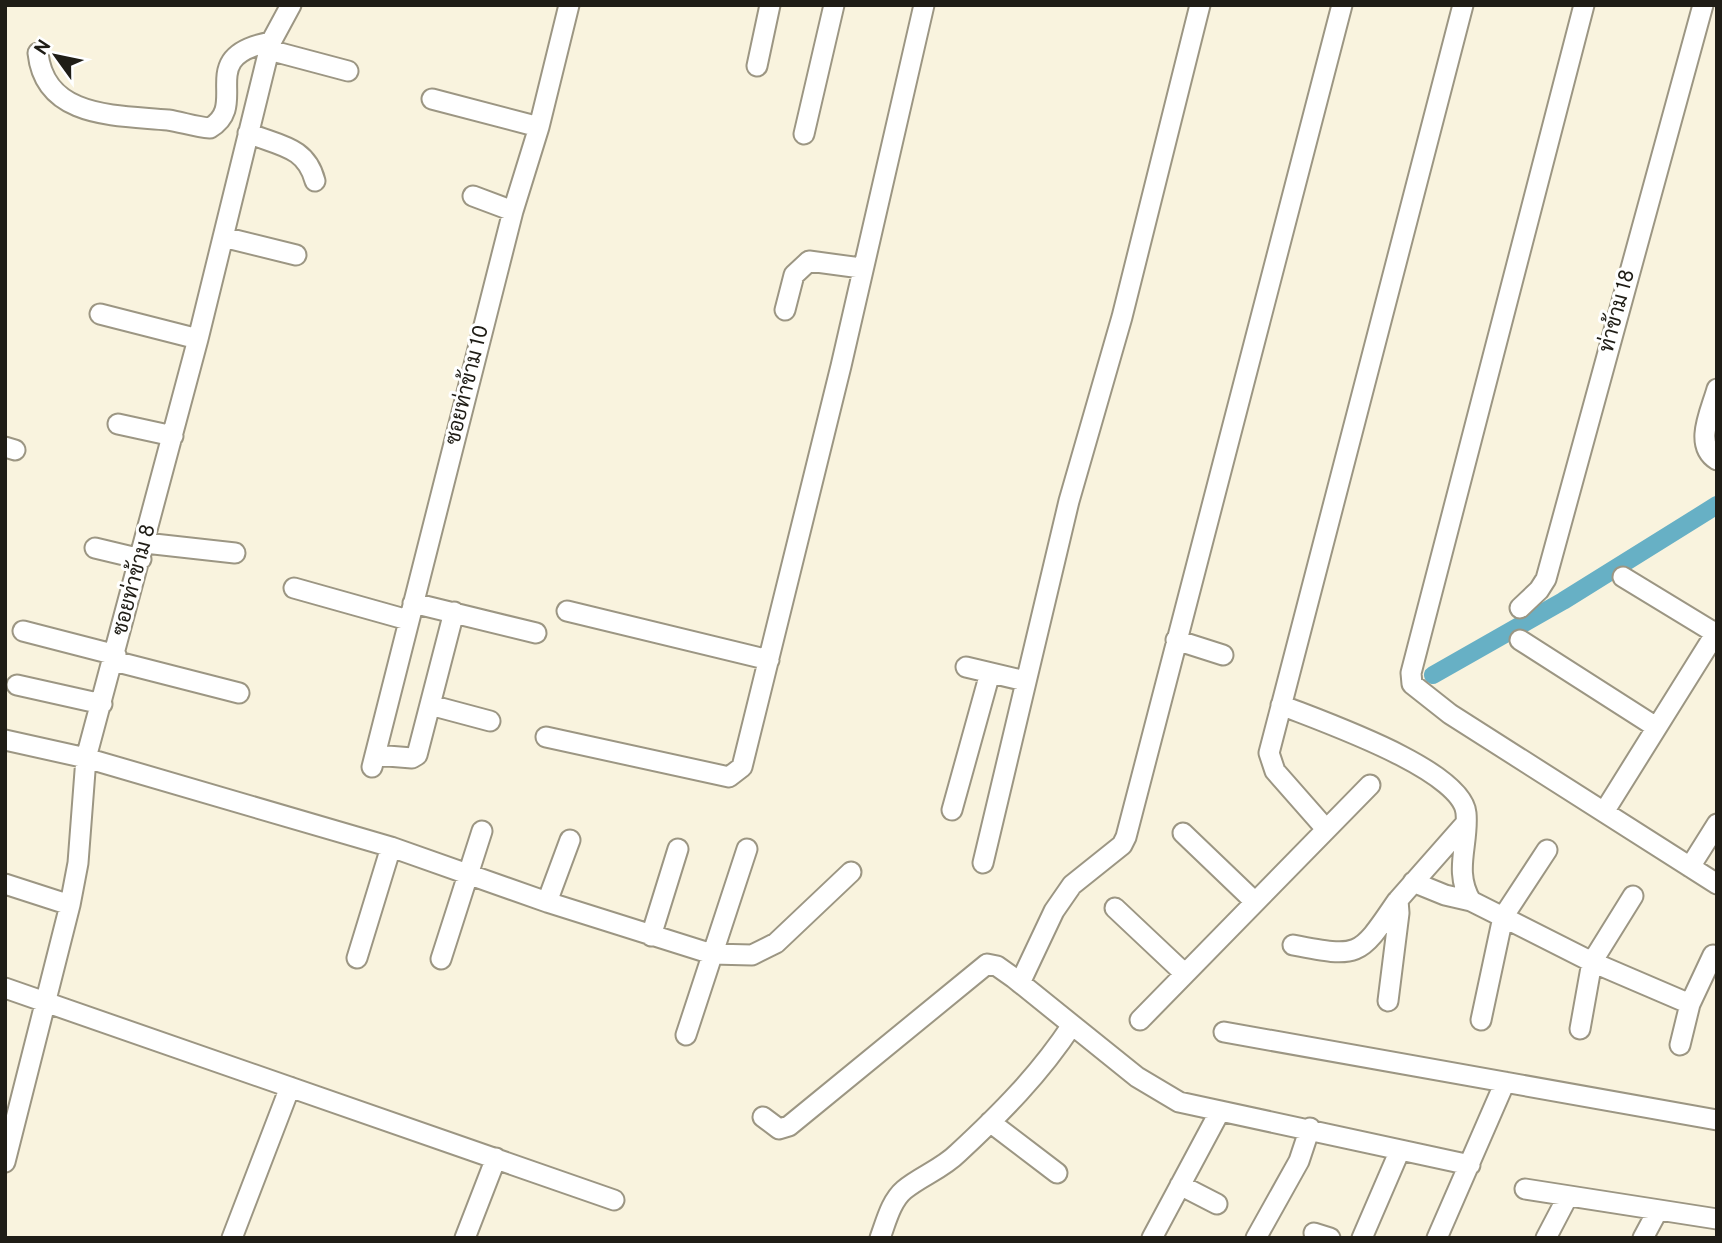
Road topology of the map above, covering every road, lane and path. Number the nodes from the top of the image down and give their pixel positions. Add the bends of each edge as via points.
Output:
1 (291, 5) edge
2 (569, 5) edge
3 (770, 5) edge
4 (834, 5) edge
5 (924, 5) edge
6 (1200, 5) edge
7 (1342, 5) edge
8 (1463, 5) edge
9 (1584, 5) edge
10 (1703, 5) edge
11 (270, 46) junction
12 (37, 52) dead end
13 (757, 66) dead end
14 (348, 71) dead end
15 (432, 99) dead end
16 (539, 127) junction
17 (248, 133) junction
18 (804, 134) dead end
19 (316, 181) dead end
20 (473, 196) dead end
21 (513, 211) junction
22 (223, 237) junction
23 (296, 255) dead end
24 (861, 268) junction
25 (785, 310) dead end
26 (100, 314) dead end
27 (198, 338) junction
28 (1717, 389) edge
29 (118, 424) dead end
30 (173, 436) junction
31 (1717, 460) edge
32 (95, 548) dead end
33 (143, 551) junction
34 (235, 554) dead end
35 (1623, 577) dead end
36 (294, 588) dead end
37 (1520, 608) dead end
38 (568, 611) dead end
39 (410, 612) junction
40 (454, 612) junction
41 (23, 631) dead end
42 (1716, 632) edge
43 (536, 633) dead end
44 (1520, 639) dead end
45 (1176, 640) junction
46 (1223, 655) dead end
47 (115, 658) junction
48 (769, 660) junction
49 (966, 667) dead end
50 (990, 673) junction
51 (1025, 681) junction
52 (17, 685) dead end
53 (239, 693) dead end
54 (102, 704) junction
55 (430, 705) junction
56 (1281, 705) junction
57 (490, 721) dead end
58 (1656, 727) junction
59 (546, 737) dead end
60 (5, 740) edge
61 (86, 758) junction
62 (1370, 785) dead end
63 (953, 810) dead end
64 (1604, 812) junction
65 (1465, 824) junction
66 (1717, 824) edge
67 (1326, 829) junction
68 (482, 831) dead end
69 (1183, 833) dead end
70 (570, 840) dead end
71 (391, 847) junction
72 (678, 849) dead end
73 (747, 849) dead end
74 (1547, 850) dead end
75 (983, 863) dead end
76 (1690, 867) junction
77 (852, 872) dead end
78 (468, 875) junction
79 (1413, 882) junction
80 (5, 884) edge
81 (1717, 884) edge
82 (1633, 896) dead end
83 (1398, 900) junction
84 (1254, 901) junction
85 (1471, 901) junction
86 (547, 902) junction
87 (70, 905) junction
88 (1115, 908) dead end
89 (1503, 917) junction
90 (651, 936) junction
91 (1293, 945) dead end
92 (712, 954) junction
93 (1713, 955) dead end
94 (356, 958) dead end
95 (441, 959) dead end
96 (1592, 962) junction
97 (1184, 973) junction
98 (1020, 983) junction
99 (5, 988) edge
100 (1388, 1001) dead end
101 (45, 1002) junction
102 (1690, 1004) junction
103 (1140, 1020) dead end
104 (1481, 1020) dead end
105 (1072, 1025) junction
106 (1580, 1029) dead end
107 (1224, 1032) dead end
108 (686, 1035) dead end
109 (1680, 1045) dead end
110 (1505, 1082) junction
111 (290, 1087) junction
112 (1220, 1111) junction
113 (763, 1117) dead end
114 (1717, 1120) edge
115 (990, 1122) junction
116 (1310, 1128) junction
117 (1401, 1150) junction
118 (496, 1158) junction
119 (5, 1162) edge
120 (1470, 1165) junction
121 (1057, 1173) dead end
122 (1180, 1185) junction
123 (1525, 1189) dead end
124 (1567, 1196) junction
125 (614, 1200) dead end
126 (1217, 1204) dead end
127 (1658, 1210) junction
128 (1717, 1219) edge
129 (232, 1238) edge
130 (465, 1238) edge
131 (880, 1238) edge
132 (1152, 1238) edge
133 (1256, 1238) edge
134 (1362, 1238) edge
135 (1437, 1238) edge
136 (1546, 1238) edge
137 (1643, 1238) edge

1 - 11 street, ซอยท่าข้าม 8
2 - 16 street, ซอยท่าข้าม 10
3 - 13 street
4 - 18 street
5 - 24 street
6 - 51 street
7 - 45 street
8 - 56 street
9 - 64 street via 1411,673 1412,684 1450,715
10 - 37 street, ท่าข้าม 18 via 1546,579
11 - 12 street via 253,44 236,54 226,78 225,113 221,122 210,128 82,110 53,89 40,72
11 - 14 street
11 - 17 street, ซอยท่าข้าม 8
15 - 16 street
16 - 21 street, ซอยท่าข้าม 10
17 - 19 street via 310,162
17 - 22 street, ซอยท่าข้าม 8
20 - 21 street
21 - 39 street, ซอยท่าข้าม 10
22 - 23 street
22 - 27 street, ซอยท่าข้าม 8
24 - 25 street via 808,261 794,275
24 - 48 street
26 - 27 street
27 - 30 street, ซอยท่าข้าม 8
28 - 31 street via 1704,446
29 - 30 street
30 - 33 street, ซอยท่าข้าม 8
32 - 33 street
33 - 34 street
33 - 47 street, ซอยท่าข้าม 8
35 - 42 street
36 - 39 street
38 - 48 street
39 - 40 street
39 - 55 street, ซอยท่าข้าม 10 via 373,761 417,755
40 - 43 street
40 - 55 street
41 - 47 street
42 - 58 street
44 - 58 street
45 - 46 street
45 - 98 street via 1122,845 1072,885 1054,911
47 - 53 street
47 - 54 street, ซอยท่าข้าม 8
48 - 59 street via 742,767 733,776
49 - 50 street
50 - 51 street
50 - 63 street
51 - 75 street
52 - 54 street
54 - 61 street, ซอยท่าข้าม 8
55 - 57 street
56 - 65 street via 1391,749 1437,778 1463,802
56 - 67 street via 1270,764
58 - 64 street
60 - 61 street
61 - 71 street
61 - 87 street, ซอยท่าข้าม 8
62 - 67 street
64 - 76 street
65 - 79 street
65 - 85 street via 1461,873
66 - 76 street
67 - 84 street
68 - 78 street
69 - 84 street
70 - 86 street
71 - 78 street
71 - 94 street
72 - 90 street
73 - 92 street
74 - 89 street
76 - 81 street
77 - 92 street via 776,943 752,955
78 - 86 street
78 - 95 street
79 - 83 street
79 - 85 street
80 - 87 street
82 - 96 street
83 - 91 street via 1375,936 1360,949 1334,953
83 - 100 street
84 - 97 street
85 - 89 street
86 - 90 street
87 - 101 street, ซอยท่าข้าม 8
88 - 97 street
89 - 96 street
89 - 104 street
90 - 92 street
92 - 108 street
93 - 102 street
96 - 102 street
96 - 106 street
97 - 103 street
98 - 105 street
98 - 113 street via 988,964 789,1126 779,1129
99 - 101 street
101 - 111 street
101 - 119 street, ซอยท่าข้าม 8
102 - 109 street
105 - 112 street via 1166,1095
105 - 115 street via 1025,1087
107 - 110 street
110 - 114 street
110 - 120 street
111 - 118 street
111 - 129 street
112 - 116 street
112 - 122 street
115 - 121 street
115 - 131 street via 951,1160 903,1191
116 - 117 street
116 - 133 street via 1299,1161
117 - 120 street
117 - 134 street
118 - 125 street
118 - 130 street
120 - 135 street
122 - 126 street
122 - 132 street
123 - 124 street
124 - 127 street
124 - 136 street
127 - 128 street
127 - 137 street

